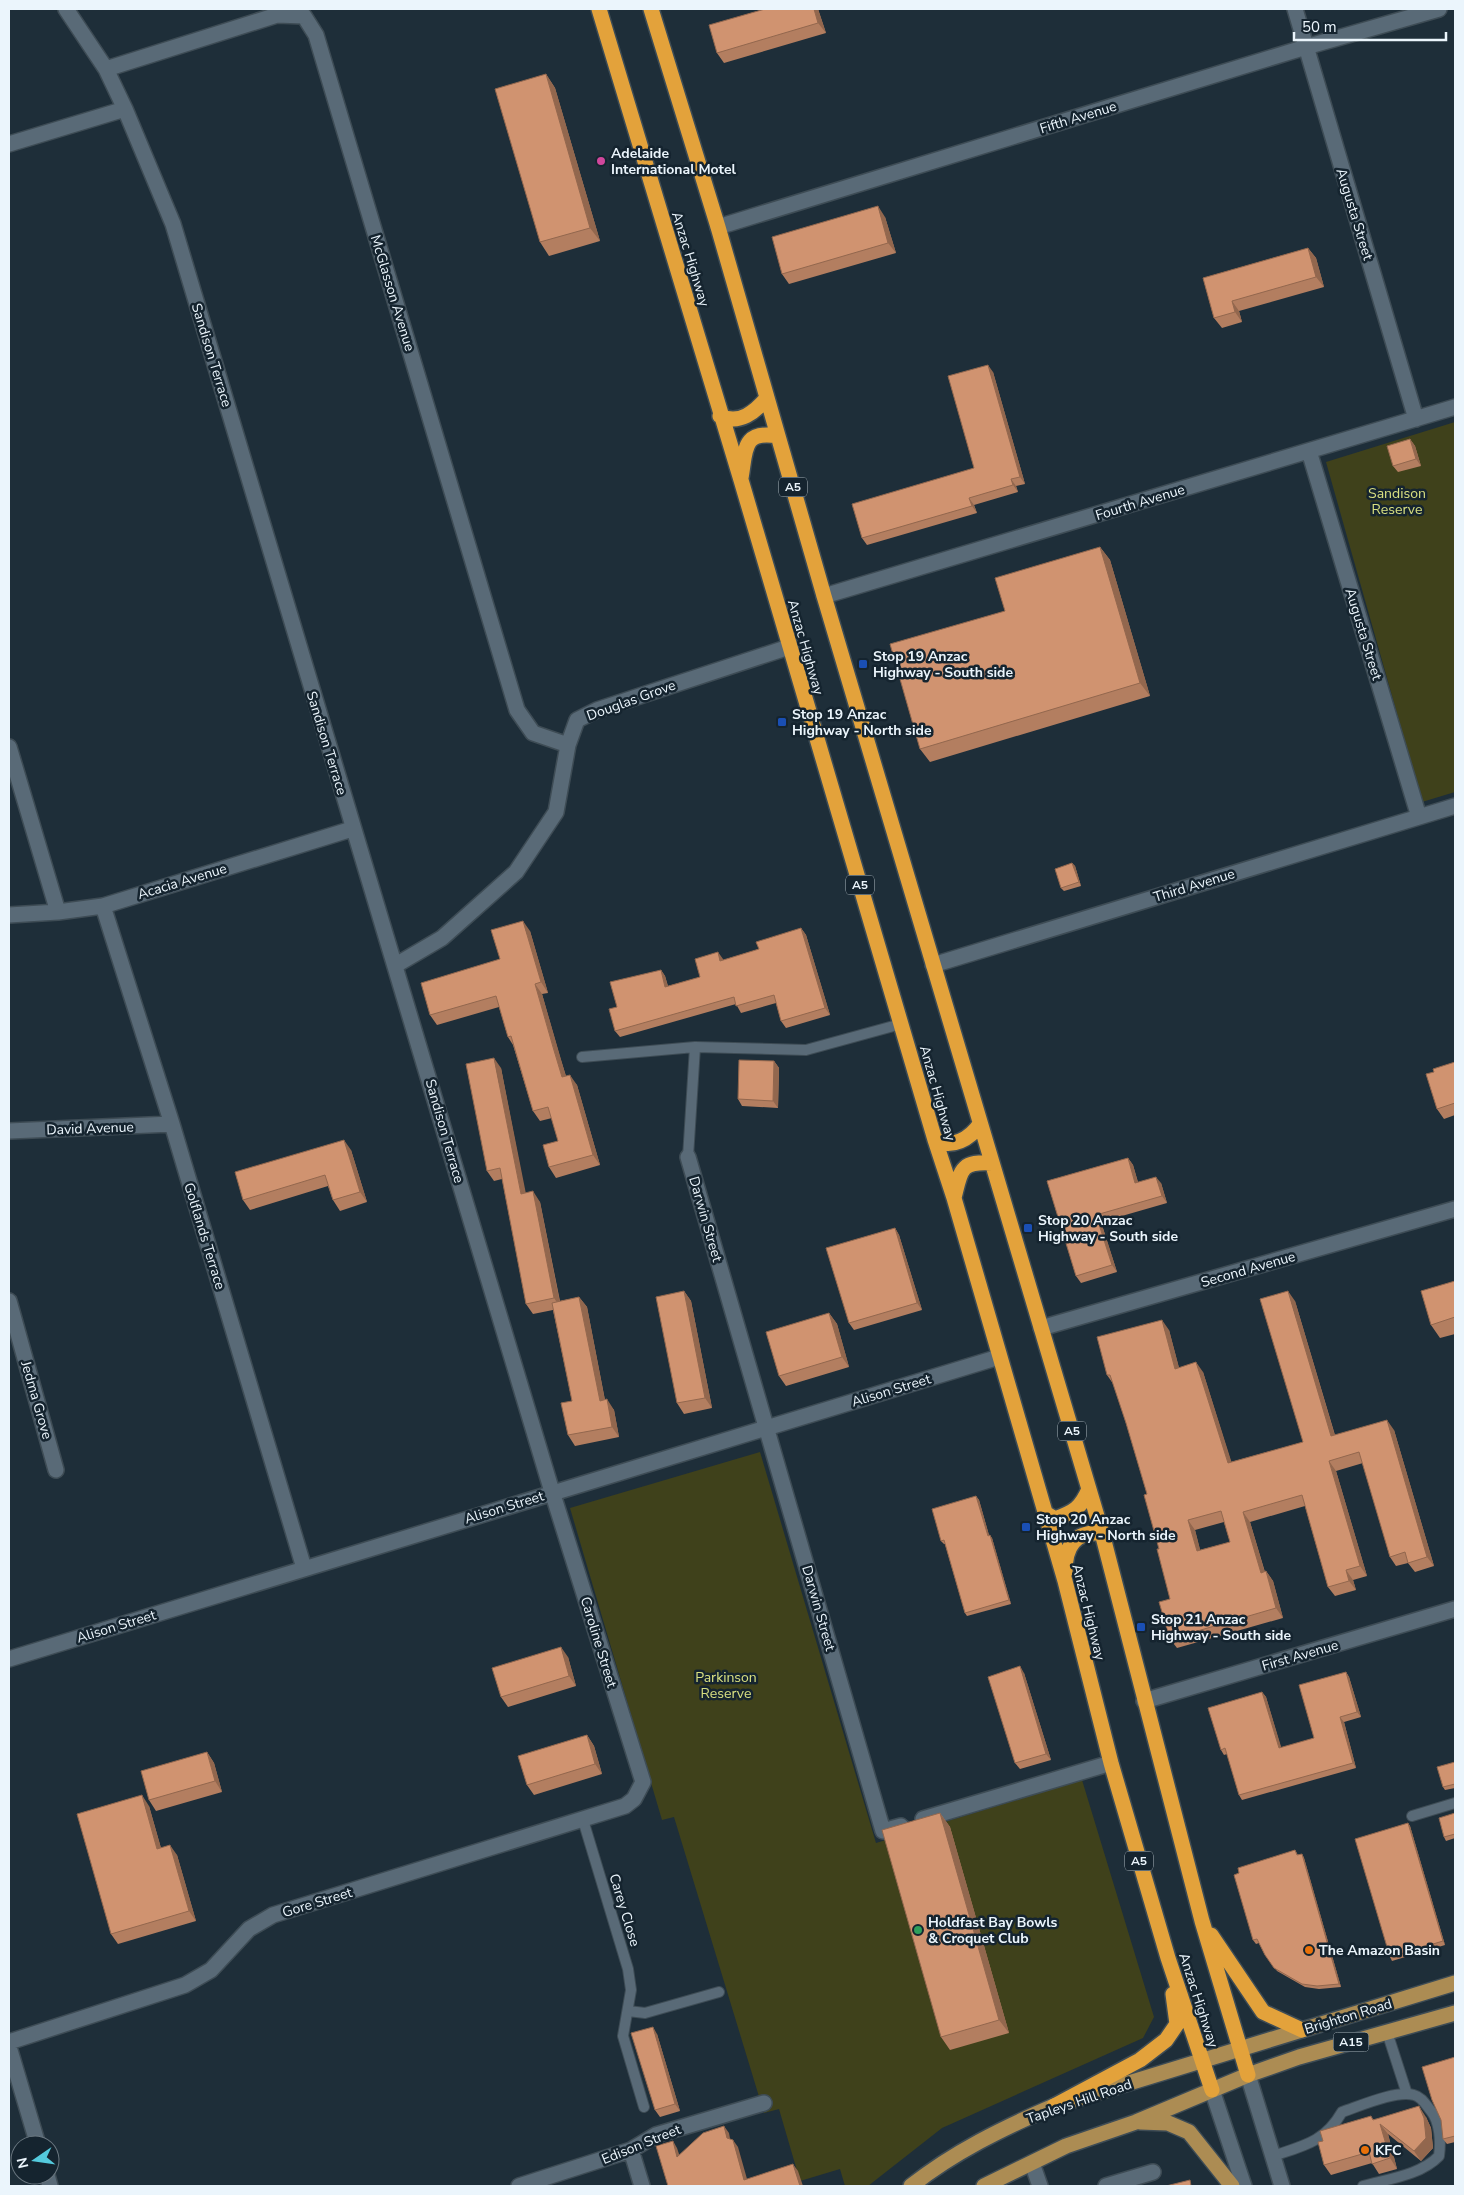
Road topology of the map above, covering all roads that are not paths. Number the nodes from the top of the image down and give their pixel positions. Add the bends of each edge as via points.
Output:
1 (66, 9) edge
2 (600, 9) edge
3 (651, 9) edge
4 (1295, 9) edge
5 (1439, 9) edge
6 (1306, 46) junction
7 (106, 69) junction
8 (125, 109) junction
9 (9, 144) edge
10 (718, 227) junction
11 (767, 398) junction
12 (1455, 407) edge
13 (720, 416) junction
14 (1416, 419) junction
15 (778, 436) junction
16 (1309, 451) junction
17 (741, 480) junction
18 (824, 596) junction
19 (789, 646) junction
20 (568, 745) junction
21 (9, 747) edge
22 (1455, 806) edge
23 (1419, 816) junction
24 (352, 829) junction
25 (103, 906) junction
26 (58, 912) junction
27 (9, 914) edge
28 (396, 965) junction
29 (933, 965) junction
30 (901, 1024) junction
31 (695, 1047) junction
32 (582, 1057) dead end
33 (172, 1124) junction
34 (980, 1124) junction
35 (9, 1131) edge
36 (935, 1140) junction
37 (688, 1157) joint
38 (992, 1163) junction
39 (954, 1198) junction
40 (1455, 1210) edge
41 (9, 1301) edge
42 (1041, 1328) junction
43 (999, 1357) junction
44 (767, 1428) junction
45 (56, 1470) dead end
46 (1089, 1489) junction
47 (552, 1492) junction
48 (1045, 1513) junction
49 (1102, 1533) junction
50 (304, 1568) junction
51 (1065, 1580) junction
52 (1455, 1609) edge
53 (9, 1659) edge
54 (1144, 1701) junction
55 (1111, 1763) junction
56 (640, 1791) joint
57 (1455, 1803) edge
58 (1412, 1816) dead end
59 (582, 1820) junction
60 (1202, 1921) junction
61 (1168, 1958) junction
62 (1455, 1983) edge
63 (718, 1992) dead end
64 (628, 2011) junction
65 (1455, 2013) edge
66 (1302, 2030) junction
67 (1387, 2032) junction
68 (9, 2042) edge
69 (9, 2047) edge
70 (1241, 2049) junction
71 (1202, 2061) junction
72 (1248, 2074) junction
73 (14, 2082) edge
74 (1212, 2090) junction
75 (1407, 2094) junction
76 (764, 2103) dead end
77 (1054, 2106) junction
78 (644, 2107) dead end
79 (1136, 2122) junction
80 (34, 2135) edge
81 (631, 2150) junction
82 (1273, 2156) junction
83 (1032, 2163) junction
84 (1153, 2172) dead end
85 (519, 2186) edge
86 (642, 2186) edge
87 (911, 2186) edge
88 (984, 2186) edge
89 (1040, 2186) edge
90 (1106, 2186) edge
91 (1232, 2186) edge
92 (1244, 2186) edge
93 (1282, 2186) edge
94 (1364, 2186) edge

1 - 7 street, Sandison Terrace
2 - 13 highway, Anzac Highway / A5
3 - 10 highway, Anzac Highway / A5
4 - 6 street, Augusta Street
5 - 6 street, Fifth Avenue
6 - 10 street, Fifth Avenue
6 - 14 street, Augusta Street
7 - 8 street, Sandison Terrace
7 - 20 street, McGlasson Avenue via 277,15 304,16 316,34 517,710 533,733
8 - 9 street
8 - 24 street, Sandison Terrace via 173,224
10 - 11 highway, Anzac Highway / A5
11 - 13 highway via 755,412 742,418 727,420
11 - 15 highway, Anzac Highway / A5
12 - 14 street, Fourth Avenue
13 - 17 highway, Anzac Highway / A5
14 - 16 street, Fourth Avenue
15 - 17 highway via 756,436 747,444
15 - 18 highway, Anzac Highway / A5
16 - 18 street, Fourth Avenue
16 - 23 street, Augusta Street
17 - 19 highway, Anzac Highway / A5
18 - 29 highway, Anzac Highway / A5
19 - 20 street, Douglas Grove via 597,710 577,720
19 - 30 highway, Anzac Highway / A5
20 - 28 street, Douglas Grove via 556,812 516,872 442,938
21 - 26 street
22 - 23 street, Third Avenue
23 - 29 street, Third Avenue
24 - 25 street, Acacia Avenue
24 - 28 street, Sandison Terrace
25 - 26 street, Acacia Avenue
25 - 33 street, Golflands Terrace
26 - 27 street, Acacia Avenue
28 - 47 street, Sandison Terrace
29 - 34 highway, Anzac Highway / A5
30 - 31 lane via 806,1050
30 - 36 highway, Anzac Highway / A5
31 - 32 lane
31 - 37 lane
33 - 35 street, David Avenue
33 - 50 street, Golflands Terrace
34 - 36 highway via 973,1135 957,1142 944,1145
34 - 38 highway, Anzac Highway / A5
36 - 39 highway, Anzac Highway / A5
37 - 44 street, Darwin Street
38 - 39 highway via 968,1165 961,1171
38 - 42 highway, Anzac Highway / A5
39 - 43 highway, Anzac Highway / A5
40 - 42 street, Second Avenue
41 - 45 street, Jedma Grove
42 - 46 highway, Anzac Highway / A5
43 - 44 street, Alison Street
43 - 48 highway, Anzac Highway / A5
44 - 47 street, Alison Street
44 - 55 street, Darwin Street via 883,1831
46 - 48 highway via 1082,1504 1069,1513 1055,1518
46 - 49 highway, Anzac Highway / A5
47 - 50 street, Alison Street
47 - 56 street, Caroline Street via 643,1782
48 - 51 highway, Anzac Highway / A5
49 - 51 highway via 1089,1532 1071,1545 1065,1559
49 - 54 highway, Anzac Highway / A5
50 - 53 street, Alison Street
51 - 55 highway, Anzac Highway / A5
52 - 54 street, First Avenue
54 - 60 highway, Anzac Highway / A5
55 - 61 highway, Anzac Highway / A5
56 - 59 street, Gore Street via 625,1806
57 - 58 lane
59 - 64 lane, Carey Close via 628,1969 631,1990
59 - 68 street, Gore Street via 273,1915 249,1929 211,1970 185,1985
60 - 66 highway via 1263,2012
60 - 70 highway, Anzac Highway / A5
61 - 71 highway, Anzac Highway / A5
61 - 77 highway via 1177,2024 1166,2040 1140,2060
62 - 66 main road, Brighton Road / A15
63 - 64 lane via 645,2013
64 - 78 lane, Carey Close via 623,2036
65 - 67 main road, Brighton Road / A15
66 - 70 main road, Brighton Road / A15
67 - 72 main road, Brighton Road / A15
67 - 75 lane
69 - 73 street
70 - 71 main road, A15
70 - 72 highway, Anzac Highway / A5
71 - 74 highway, Anzac Highway / A5
71 - 77 main road, Tapleys Hill Road / A15
72 - 74 main road, A15
72 - 82 street, Anzac Highway
73 - 80 street
74 - 79 main road, A15
74 - 92 street, Anzac Highway
75 - 82 lane via 1342,2112 1326,2134 1311,2143
75 - 94 lane via 1422,2099 1433,2114 1439,2134 1439,2156 1432,2164 1414,2172
76 - 81 street, Edison Street via 656,2135
77 - 87 main road, Tapleys Hill Road / A15 via 979,2141 939,2164
79 - 83 main road, A15 via 1066,2146
79 - 91 main road via 1168,2123 1189,2132
81 - 85 street, Edison Street
81 - 86 street
82 - 93 street, Anzac Highway
83 - 88 main road, A15
83 - 89 street
84 - 90 street

